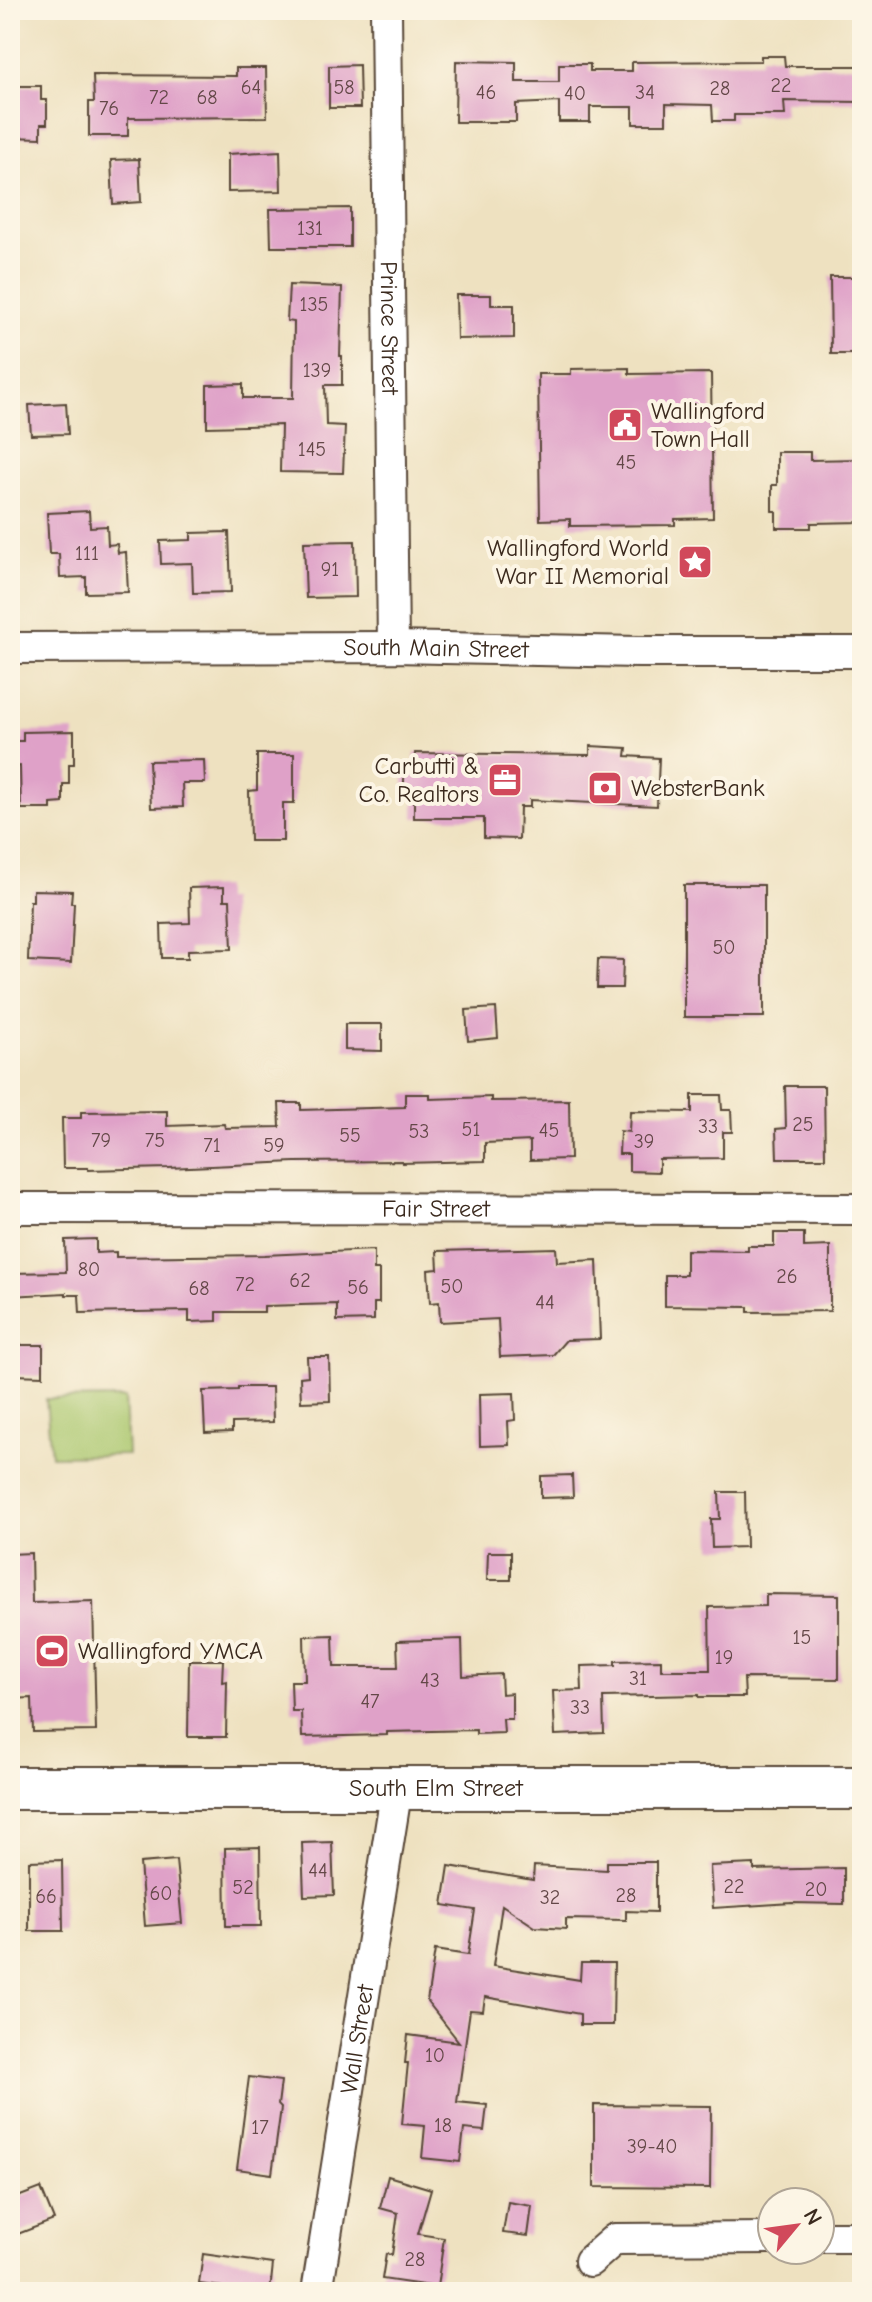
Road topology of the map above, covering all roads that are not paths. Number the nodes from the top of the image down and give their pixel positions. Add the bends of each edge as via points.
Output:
1 (386, 10) edge
2 (393, 647) junction
3 (10, 648) edge
4 (862, 652) edge
5 (10, 1208) edge
6 (862, 1209) edge
7 (397, 1787) junction
8 (10, 1788) edge
9 (862, 1788) edge
10 (836, 2237) edge
11 (862, 2237) edge
12 (756, 2238) edge
13 (590, 2261) dead end
14 (317, 2292) edge

1 - 2 street, Prince Street
2 - 3 street, South Main Street
2 - 4 street, South Main Street
5 - 6 street, Fair Street
7 - 8 main road, South Elm Street
7 - 9 main road, South Elm Street
7 - 14 street, Wall Street
10 - 11 street
12 - 13 street via 615,2239

